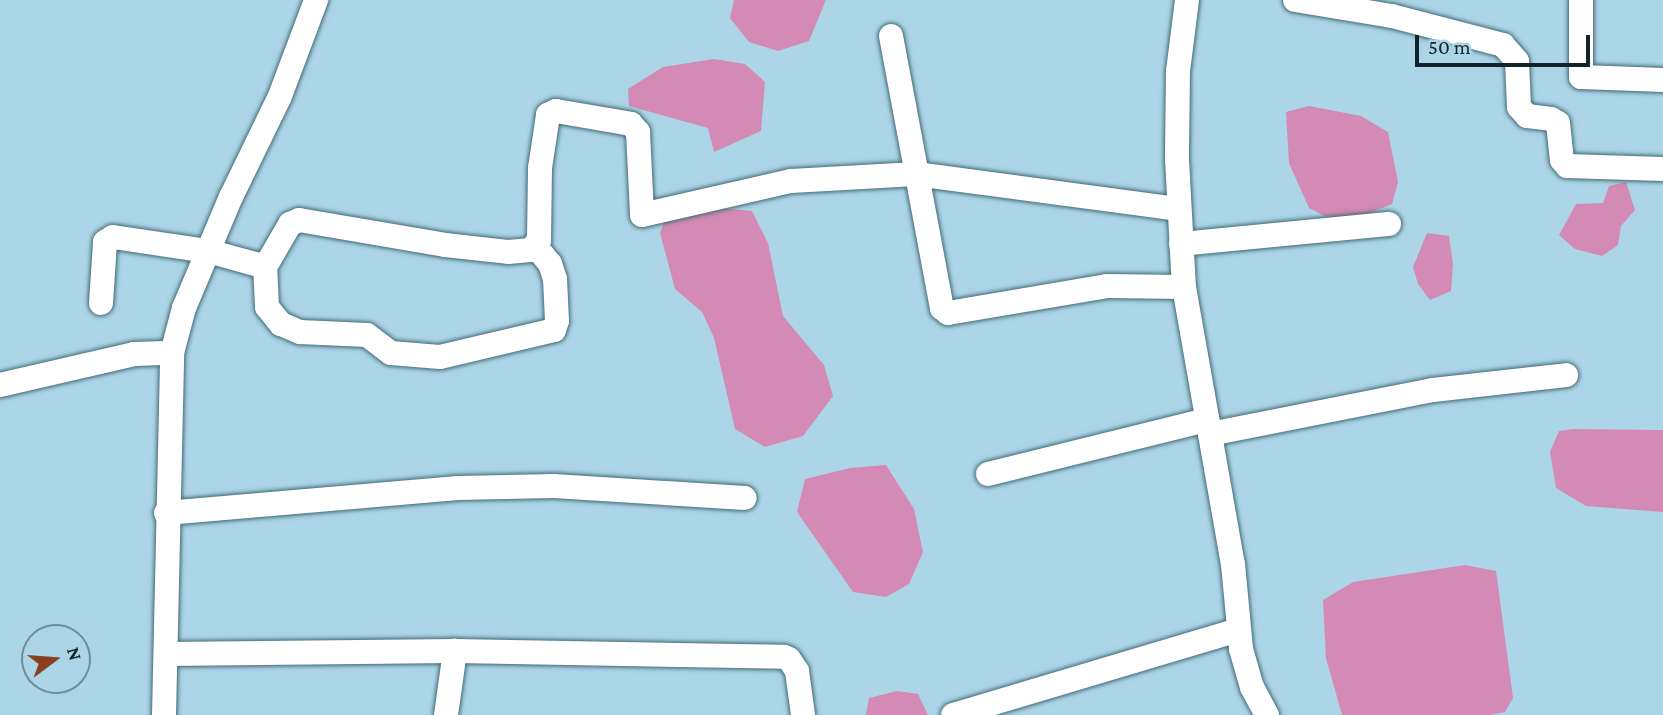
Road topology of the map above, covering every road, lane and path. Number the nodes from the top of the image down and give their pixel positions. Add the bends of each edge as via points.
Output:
1 (316, 0) edge
2 (1187, 0) edge
3 (1295, 0) edge
4 (1581, 0) edge
5 (891, 36) dead end
6 (1663, 80) edge
7 (1663, 169) edge
8 (916, 174) junction
9 (1179, 209) junction
10 (1389, 224) dead end
11 (1181, 244) junction
12 (536, 247) junction
13 (208, 251) junction
14 (265, 264) junction
15 (1184, 287) junction
16 (102, 303) dead end
17 (172, 353) junction
18 (1566, 375) dead end
19 (0, 385) edge
20 (1208, 427) junction
21 (988, 474) dead end
22 (745, 498) dead end
23 (166, 513) junction
24 (1238, 630) junction
25 (455, 651) junction
26 (166, 654) junction
27 (164, 715) edge
28 (446, 715) edge
29 (803, 715) edge
30 (953, 715) edge
31 (1267, 715) edge

1 - 13 street via 280,96
2 - 9 street via 1178,71
3 - 7 street via 1429,24 1503,45 1517,61 1519,107 1527,116 1558,123 1562,160 1567,166
4 - 6 street via 1581,77
5 - 8 street
8 - 9 street
8 - 12 street via 791,181 642,215 638,132 631,124 556,111 548,115 540,167
8 - 15 street via 942,308 948,313 1107,286
9 - 11 street
10 - 11 street
11 - 15 street
12 - 14 street via 508,252 445,245 299,220 290,224
12 - 14 street via 555,279 554,330 440,357 391,353 367,335 300,332 281,324 267,307
13 - 14 street
13 - 16 street via 108,239
13 - 17 street via 184,308
15 - 20 street
17 - 19 street via 134,354
17 - 23 street
18 - 20 street via 1433,390
20 - 21 street
20 - 24 street via 1233,564
22 - 23 street via 554,486 433,490
23 - 26 street
24 - 30 street
24 - 31 street via 1246,671
25 - 26 street
25 - 28 street
25 - 29 street via 784,657 797,671
26 - 27 street

